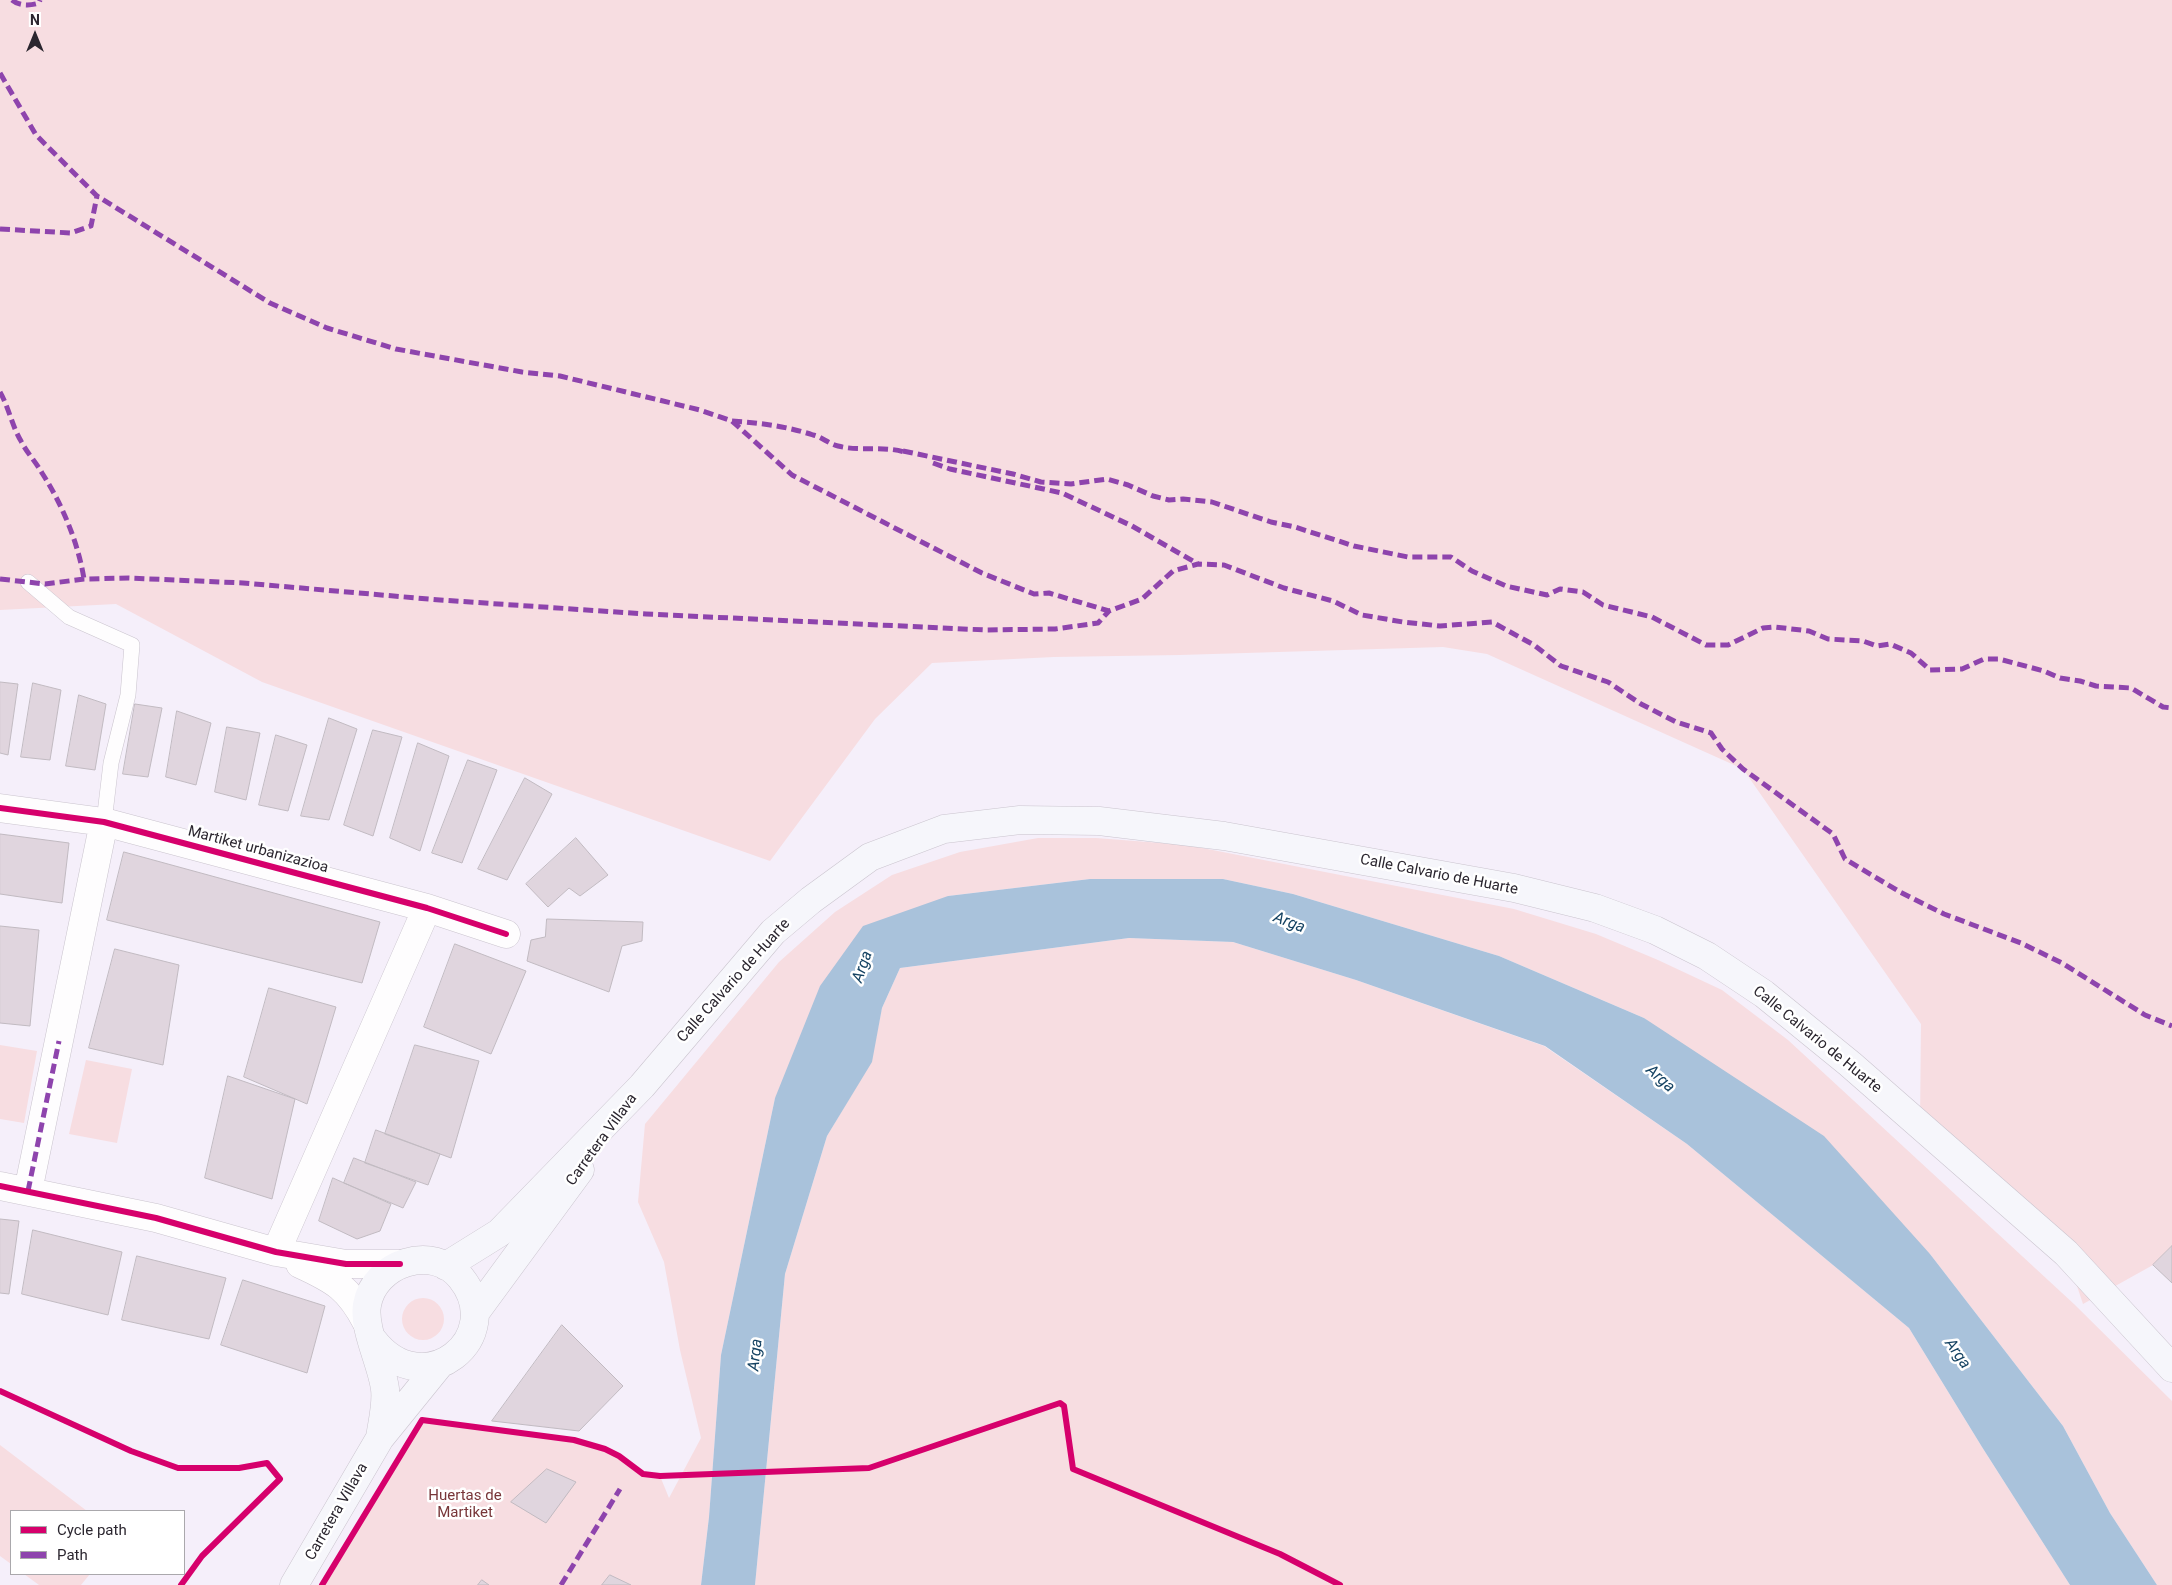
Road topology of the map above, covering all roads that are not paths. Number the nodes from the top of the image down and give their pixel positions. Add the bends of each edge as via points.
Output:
1 (28, 582) dead end
2 (0, 808) edge
3 (104, 822) junction
4 (427, 908) junction
5 (506, 934) dead end
6 (642, 1086) junction
7 (0, 1186) edge
8 (28, 1191) junction
9 (276, 1252) junction
10 (400, 1264) junction
11 (446, 1266) junction
12 (475, 1313) junction
13 (370, 1332) junction
14 (440, 1364) junction
15 (2172, 1368) edge
16 (380, 1438) junction
17 (294, 1585) edge

1 - 3 lane via 69,617 132,645 128,695 111,763
2 - 3 street, Martiket urbanizazioa
3 - 4 street, Martiket urbanizazioa
3 - 8 street
4 - 5 street, Martiket urbanizazioa
4 - 9 street
6 - 11 main road, Carretera Villava via 499,1233
6 - 12 main road, Carretera Villava
6 - 15 main road, Calle Calvario de Huarte via 773,932 870,857 944,829 1020,820 1099,821 1224,836 1392,865 1514,888 1595,908 1655,930 1707,956 1764,994 1850,1064 2066,1253
7 - 8 street
8 - 9 street via 156,1218
9 - 10 street via 346,1264
9 - 13 street via 330,1278 355,1301
10 - 11 main road, Carretera Villava via 431,1260
10 - 13 main road, Carretera Villava via 384,1273 373,1288 367,1305
11 - 12 main road, Carretera Villava via 467,1285
12 - 14 main road, Carretera Villava via 473,1330 466,1344
13 - 14 main road, Carretera Villava via 382,1352 395,1361 409,1367 425,1368
13 - 16 main road, Carretera Villava via 386,1390
14 - 16 main road, Carretera Villava
16 - 17 main road, Carretera Villava

